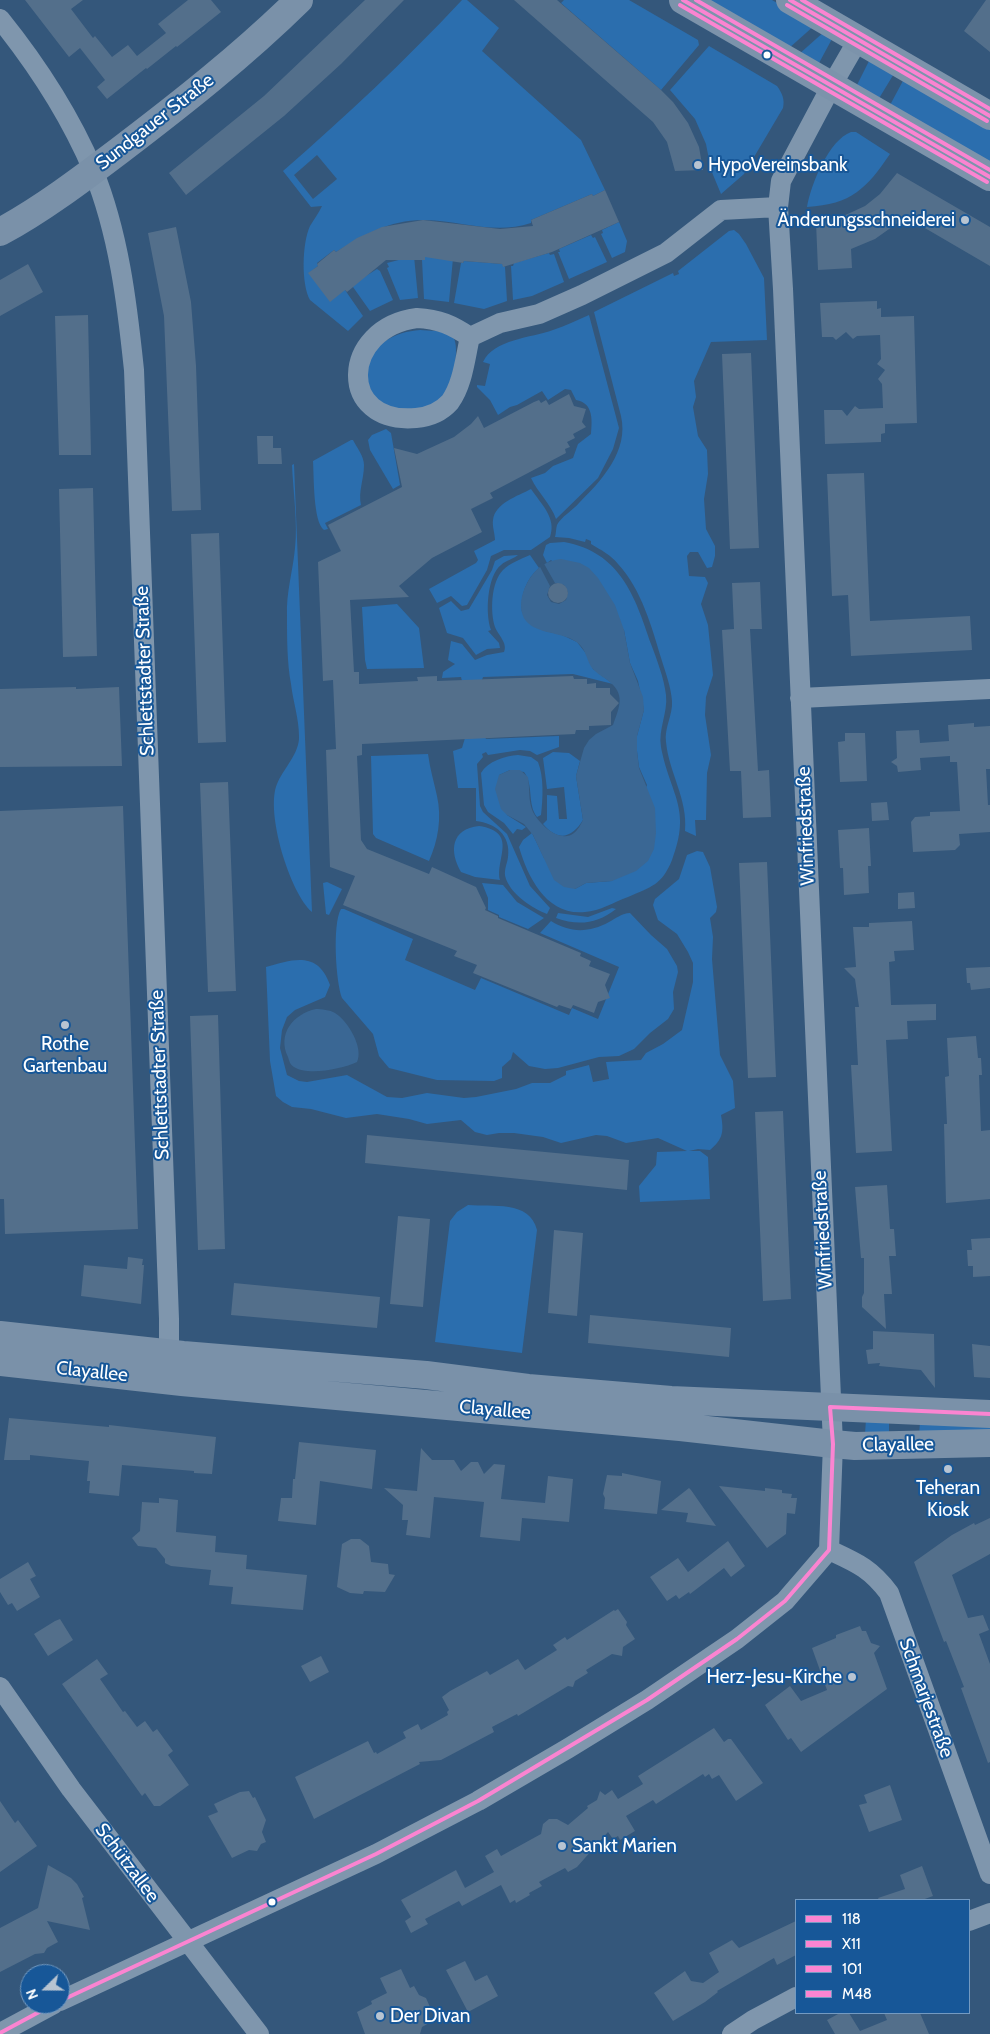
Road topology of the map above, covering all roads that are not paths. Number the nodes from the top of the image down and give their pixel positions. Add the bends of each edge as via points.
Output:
1 (300, 0) edge
2 (683, 0) edge
3 (790, 0) edge
4 (0, 19) edge
5 (858, 40) junction
6 (832, 85) junction
7 (990, 116) edge
8 (93, 171) junction
9 (990, 177) edge
10 (778, 208) junction
11 (0, 232) edge
12 (470, 336) junction
13 (990, 689) edge
14 (800, 698) junction
15 (0, 1335) edge
16 (169, 1353) junction
17 (0, 1362) edge
18 (830, 1407) junction
19 (990, 1414) edge
20 (990, 1443) edge
21 (832, 1444) junction
22 (828, 1550) junction
23 (0, 1687) edge
24 (990, 1874) edge
25 (990, 1914) edge
26 (970, 1921) edge
27 (187, 1941) junction
28 (70, 1996) edge
29 (795, 1998) edge
30 (35, 2014) edge
31 (0, 2033) edge
32 (259, 2034) edge
33 (732, 2034) edge

1 - 8 main road, Sundgauer Straße via 196,93
2 - 6 main road
3 - 5 main road
4 - 8 street, Schlettstadter Straße via 41,74
5 - 6 street, Winfriedstraße
5 - 7 main road
6 - 9 main road
6 - 10 street, Winfriedstraße via 781,181
8 - 11 main road, Sundgauer Straße
8 - 16 street, Schlettstadter Straße via 113,234 127,301 134,370
10 - 12 street via 720,210 666,253 539,314 500,323
10 - 14 street, Winfriedstraße
12 - 12 street via 434,319 409,319 387,328 374,337 363,353 358,372 358,385 363,397 370,406 393,416 409,419 434,414 454,395
13 - 14 street
14 - 18 street, Winfriedstraße
15 - 16 main road, Clayallee
16 - 18 main road, Clayallee via 426,1375 528,1388
17 - 21 main road, Clayallee
18 - 19 main road, Clayallee
18 - 21 street, Winfriedstraße
20 - 21 main road, Clayallee
21 - 22 street, Winfriedstraße
22 - 24 street, Schmarjestraße via 862,1565 889,1593
22 - 27 street via 785,1601 737,1639 575,1744 478,1801 376,1854
23 - 27 street, Schützallee via 71,1789
25 - 26 street
27 - 28 street
27 - 32 street, Schützallee
29 - 33 street
30 - 31 street

